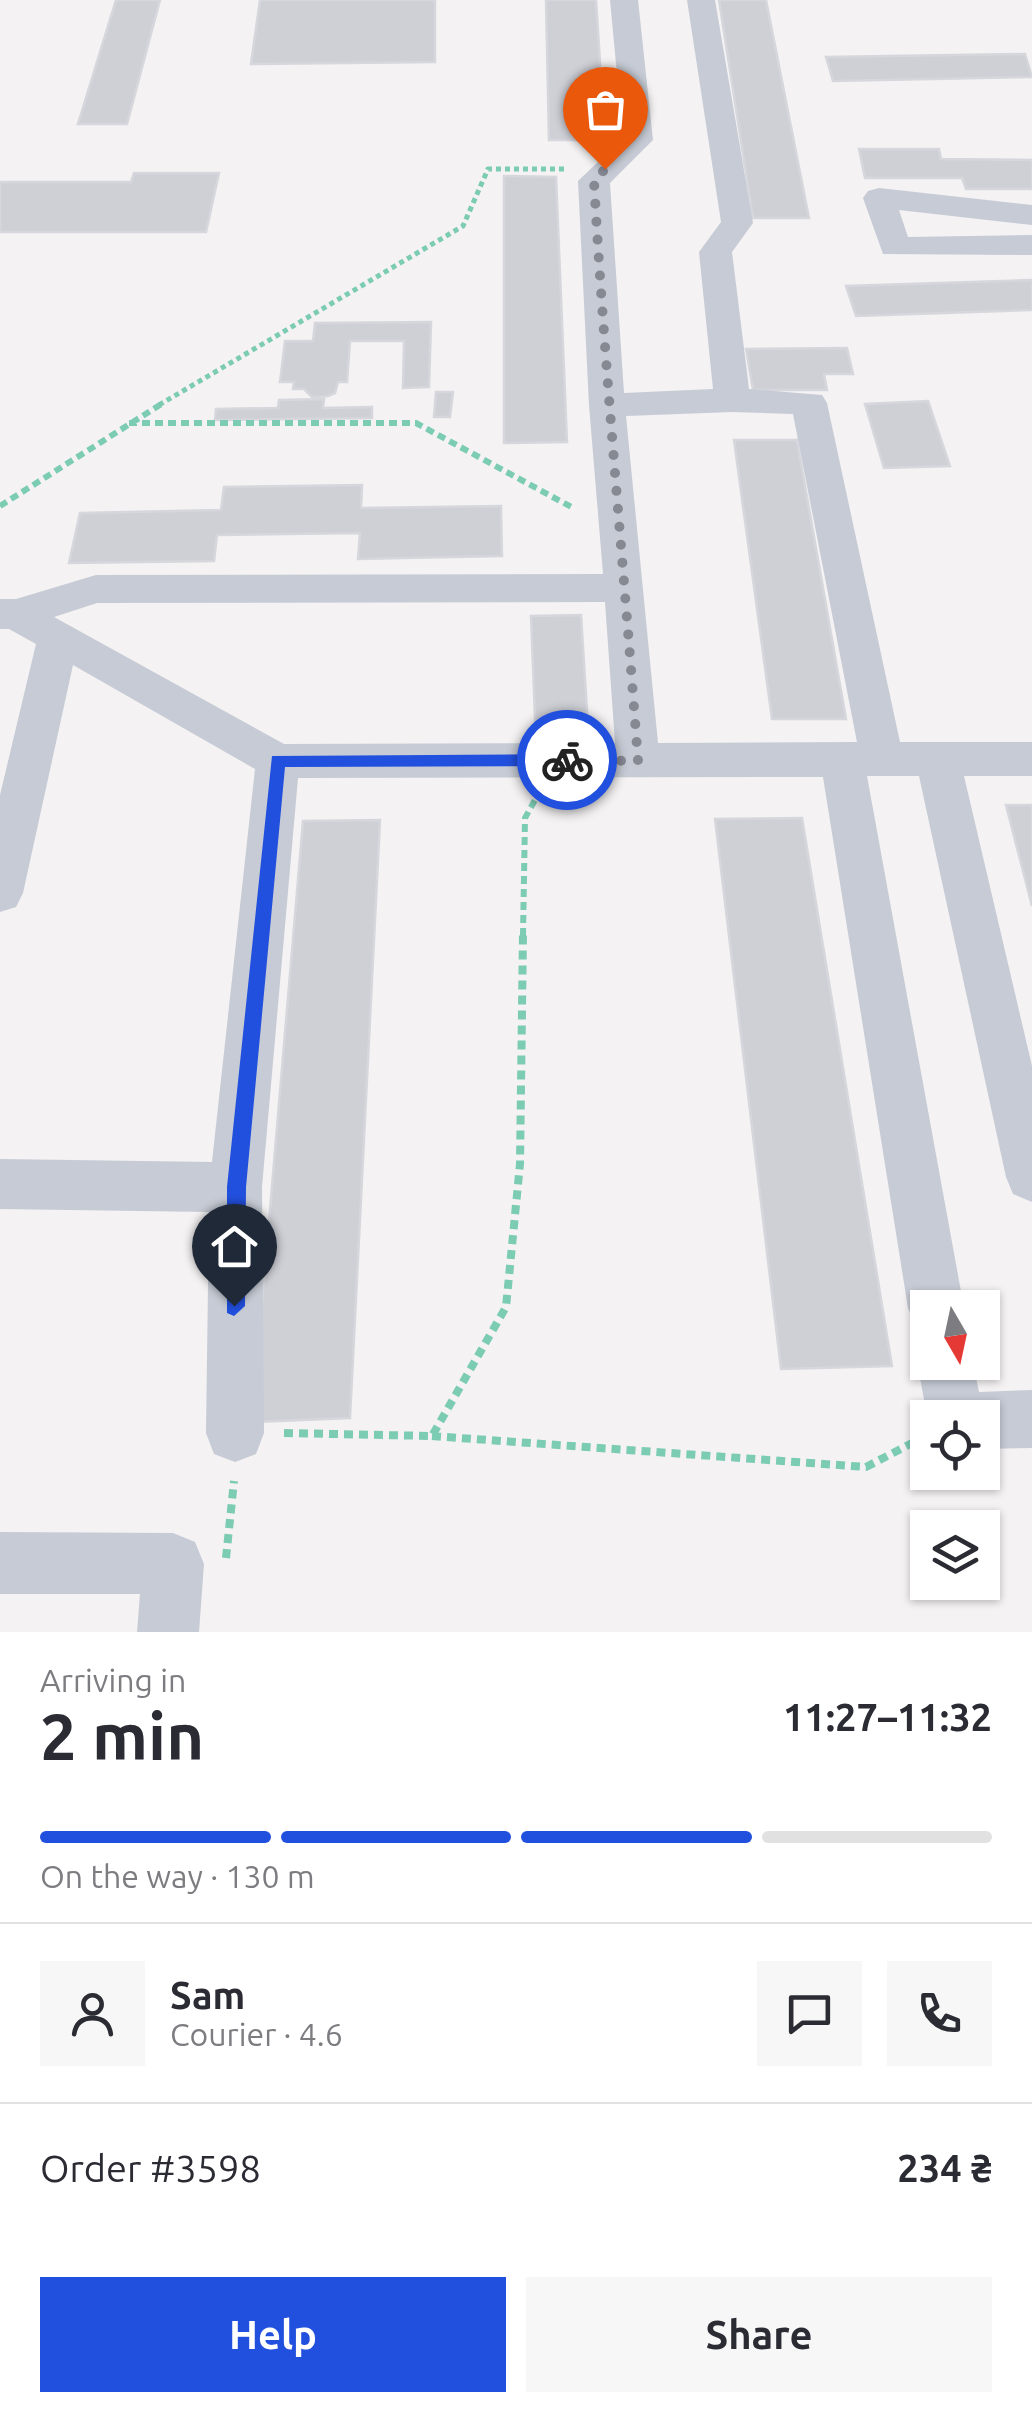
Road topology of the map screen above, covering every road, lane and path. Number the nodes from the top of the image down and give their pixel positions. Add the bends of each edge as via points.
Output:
1 (624, 0) edge
2 (701, 0) edge
3 (605, 169) junction
4 (1032, 215) edge
5 (1032, 244) edge
6 (732, 400) junction
7 (607, 406) junction
8 (128, 423) junction
9 (0, 506) edge
10 (618, 532) junction
11 (624, 588) junction
12 (8, 614) edge
13 (58, 638) junction
14 (1032, 759) edge
15 (557, 760) junction
16 (278, 761) junction
17 (638, 761) junction
18 (862, 761) junction
19 (938, 761) junction
20 (0, 893) edge
21 (1032, 1178) edge
22 (0, 1184) edge
23 (236, 1187) junction
24 (934, 1290) edge
25 (1000, 1420) edge
26 (1032, 1420) edge
27 (235, 1432) joint
28 (432, 1436) junction
29 (910, 1445) edge
30 (0, 1563) edge
31 (168, 1632) edge

1 - 3 lane via 638,140
2 - 6 lane via 736,224 715,252
3 - 7 lane via 594,181
3 - 8 path via 488,169 463,226
4 - 5 lane via 879,198 894,247
6 - 7 lane
6 - 18 lane via 810,403
7 - 10 lane
8 - 9 path
8 - 10 path via 416,424
10 - 11 lane
11 - 12 lane via 96,589
11 - 17 lane
12 - 13 lane
13 - 16 lane
13 - 20 lane
14 - 19 lane
15 - 16 lane
15 - 17 lane
15 - 28 path via 525,818 520,1164 506,1307
16 - 23 lane
17 - 18 lane
18 - 19 lane
18 - 24 lane
19 - 21 lane
22 - 23 lane
23 - 27 lane
25 - 26 lane
27 - 28 path
28 - 29 path via 866,1468
30 - 31 lane via 173,1564

